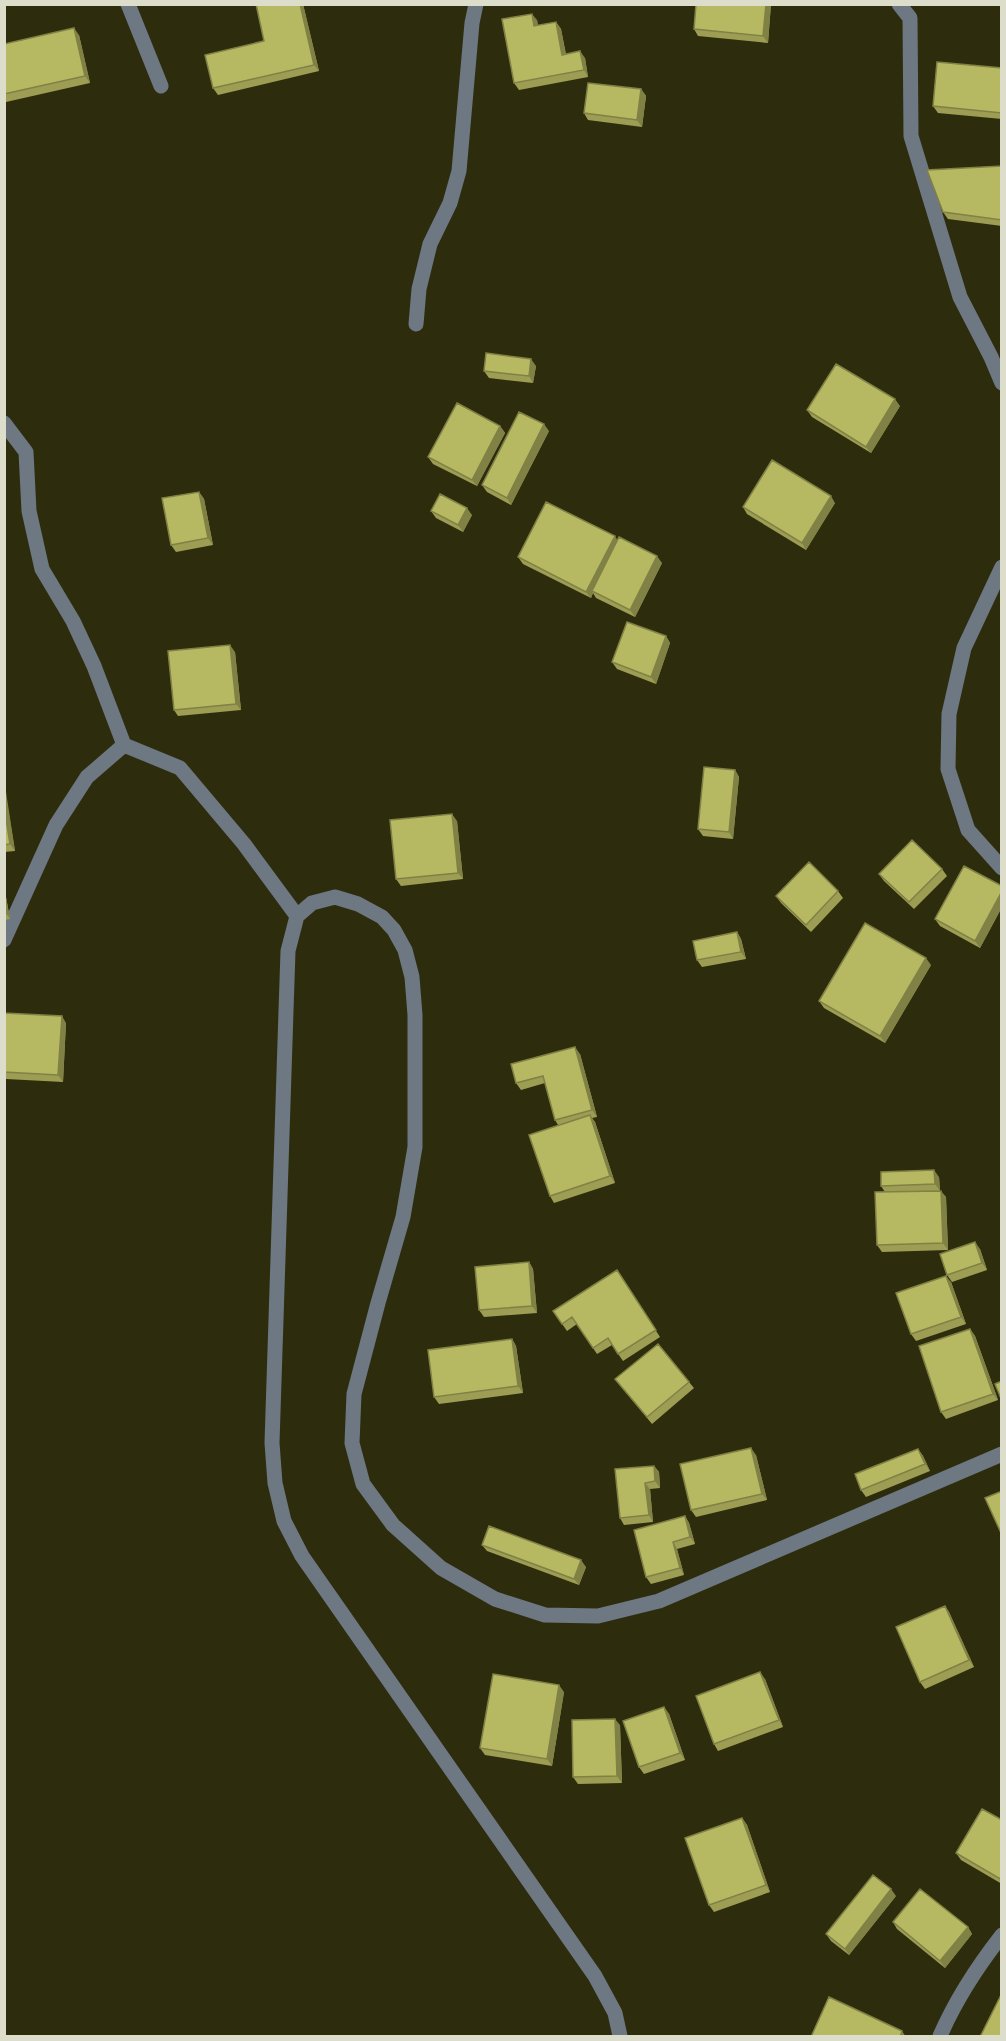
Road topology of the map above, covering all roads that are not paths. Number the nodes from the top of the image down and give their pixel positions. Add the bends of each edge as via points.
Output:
1 (128, 4) edge
2 (476, 4) edge
3 (899, 4) edge
4 (161, 86) dead end
5 (416, 324) dead end
6 (1002, 383) edge
7 (4, 423) edge
8 (1002, 567) edge
9 (124, 745) junction
10 (1002, 868) edge
11 (297, 916) junction
12 (4, 940) edge
13 (1002, 1454) edge
14 (1002, 1935) edge
15 (620, 2037) edge
16 (940, 2037) edge

1 - 4 street
2 - 5 street via 459,171 450,203 430,244 419,289
3 - 6 street via 910,18 911,136 960,297
7 - 9 street via 26,452 29,511 42,569 94,666
8 - 10 street via 964,648 949,714 948,769 968,830
9 - 11 street via 180,768 244,844
9 - 12 street via 87,777 57,825
11 - 13 street via 312,903 335,897 358,904 382,917 394,930 405,950 412,977 415,1147 403,1217 354,1394 352,1443 363,1484 393,1525 441,1568 495,1599 545,1615 598,1616 659,1601
11 - 15 street via 288,951 272,1443 275,1483 284,1521 302,1556 595,1976 615,2013
14 - 16 street via 975,1970

